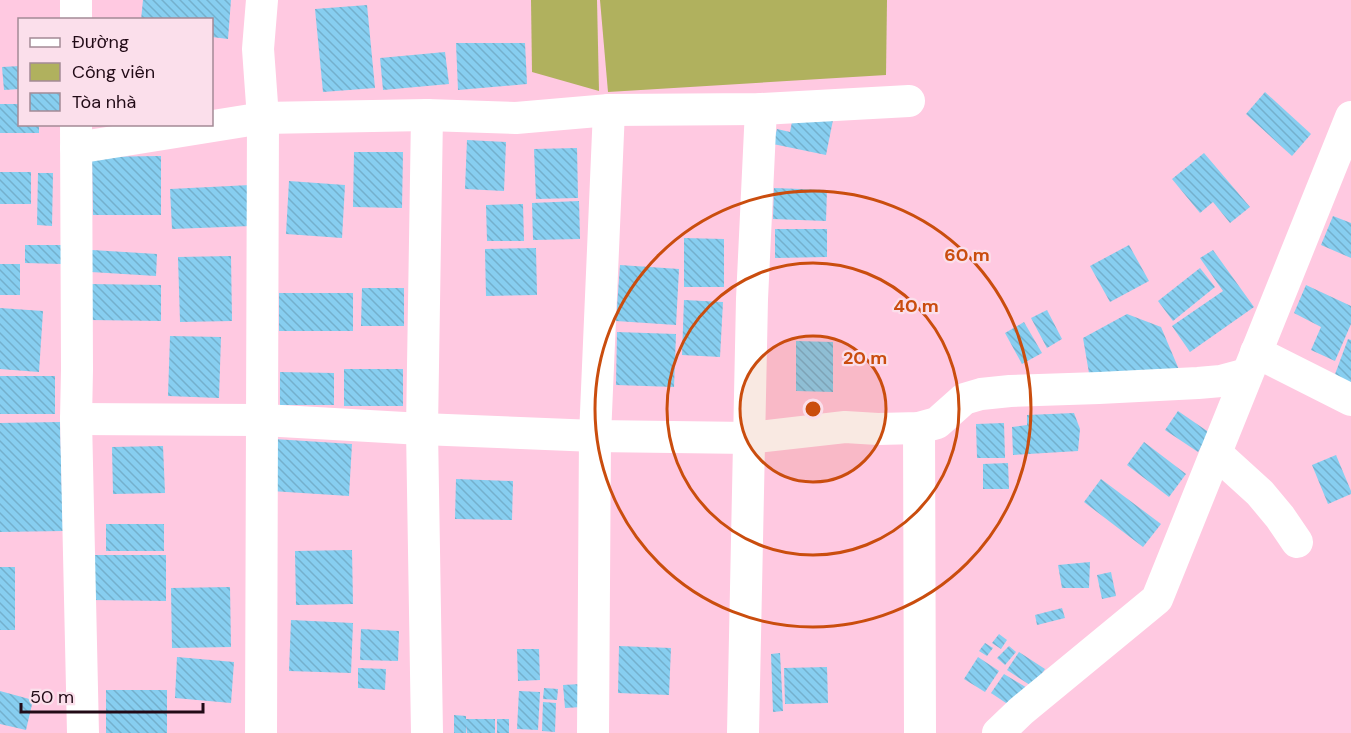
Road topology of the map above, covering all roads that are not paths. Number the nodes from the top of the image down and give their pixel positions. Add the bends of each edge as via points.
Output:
1 (76, 0) edge
2 (262, 0) edge
3 (76, 18) edge
4 (909, 101) dead end
5 (609, 110) junction
6 (761, 110) junction
7 (427, 115) junction
8 (1351, 117) edge
9 (263, 118) junction
10 (213, 123) edge
11 (180, 126) edge
12 (76, 136) edge
13 (1252, 363) junction
14 (1351, 400) edge
15 (76, 419) junction
16 (263, 420) junction
17 (920, 428) junction
18 (422, 429) junction
19 (595, 436) junction
20 (749, 438) junction
21 (1216, 453) junction
22 (1298, 542) dead end
23 (83, 733) edge
24 (261, 733) edge
25 (427, 733) edge
26 (593, 733) edge
27 (743, 733) edge
28 (920, 733) edge
29 (998, 733) edge

1 - 3 street
2 - 9 street via 258,49
4 - 6 street
5 - 6 street
5 - 7 street via 516,118
5 - 19 street
6 - 20 street
7 - 9 street
7 - 18 street
8 - 13 street
9 - 10 street
9 - 16 street
11 - 12 street
12 - 15 street
13 - 14 street
13 - 17 street via 1221,381 981,394 964,399 937,423
13 - 21 street
15 - 16 street
15 - 23 street
16 - 18 street
16 - 24 street
17 - 20 street via 845,427
17 - 28 street
18 - 19 street
18 - 25 street
19 - 20 street
19 - 26 street
20 - 27 street
21 - 22 street via 1260,493
21 - 29 street via 1157,599

